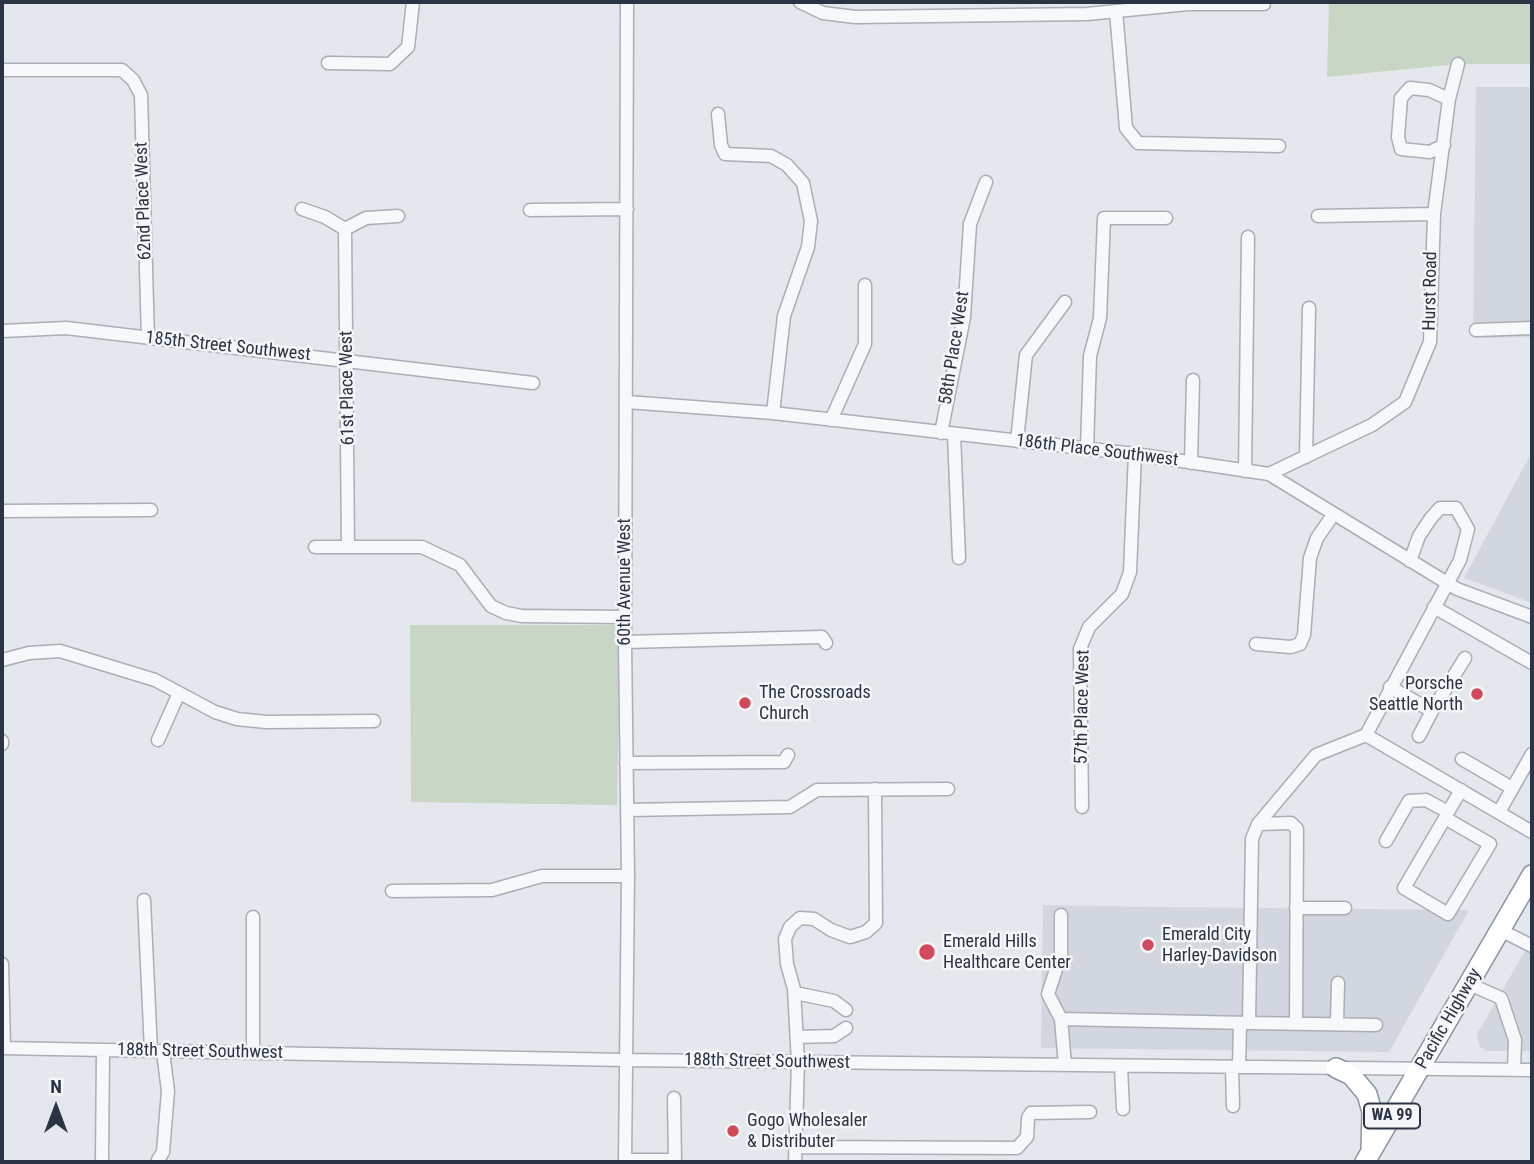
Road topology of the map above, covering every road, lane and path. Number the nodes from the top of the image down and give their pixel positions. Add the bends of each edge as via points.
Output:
1 (413, 2) edge
2 (627, 2) edge
3 (800, 2) edge
4 (1264, 4) dead end
5 (956, 8) edge
6 (1116, 11) junction
7 (328, 63) dead end
8 (1458, 64) dead end
9 (2, 71) edge
10 (1449, 99) junction
11 (718, 114) dead end
12 (1444, 145) junction
13 (1279, 146) dead end
14 (986, 182) dead end
15 (302, 209) dead end
16 (627, 209) junction
17 (530, 210) dead end
18 (1434, 214) junction
19 (398, 216) dead end
20 (1318, 216) dead end
21 (1166, 218) dead end
22 (345, 229) junction
23 (1248, 237) dead end
24 (865, 285) dead end
25 (1065, 302) dead end
26 (1309, 308) dead end
27 (1532, 328) edge
28 (1476, 330) dead end
29 (2, 331) edge
30 (148, 338) junction
31 (348, 361) junction
32 (1193, 380) dead end
33 (533, 383) dead end
34 (627, 402) junction
35 (773, 413) junction
36 (831, 420) junction
37 (947, 434) junction
38 (1017, 441) junction
39 (1087, 449) junction
40 (1135, 454) junction
41 (1306, 457) junction
42 (1191, 463) junction
43 (1245, 471) junction
44 (1269, 474) junction
45 (151, 510) dead end
46 (2, 511) edge
47 (1333, 515) junction
48 (316, 547) dead end
49 (348, 547) junction
50 (959, 558) dead end
51 (1410, 561) junction
52 (1449, 583) junction
53 (1434, 607) junction
54 (625, 617) junction
55 (1532, 617) edge
56 (625, 642) junction
57 (826, 643) dead end
58 (1256, 644) dead end
59 (1465, 658) dead end
60 (2, 660) edge
61 (1532, 663) edge
62 (1390, 687) junction
63 (178, 693) junction
64 (1432, 711) junction
65 (374, 722) dead end
66 (1366, 735) junction
67 (1419, 736) dead end
68 (158, 740) dead end
69 (1532, 754) edge
70 (788, 755) dead end
71 (1462, 760) dead end
72 (626, 763) junction
73 (1512, 788) junction
74 (875, 789) junction
75 (948, 789) dead end
76 (1461, 790) junction
77 (1082, 807) dead end
78 (627, 810) junction
79 (1499, 812) junction
80 (1447, 815) junction
81 (1258, 824) junction
82 (1532, 832) edge
83 (1386, 841) dead end
84 (1532, 875) edge
85 (628, 876) junction
86 (392, 891) dead end
87 (144, 900) dead end
88 (1296, 908) junction
89 (1345, 908) dead end
90 (1060, 915) dead end
91 (253, 917) dead end
92 (1500, 930) junction
93 (1532, 946) edge
94 (2, 964) edge
95 (1338, 983) dead end
96 (1469, 984) junction
97 (795, 993) junction
98 (846, 1010) dead end
99 (1061, 1019) junction
100 (1245, 1023) junction
101 (1296, 1023) junction
102 (1336, 1024) junction
103 (1376, 1025) dead end
104 (846, 1028) dead end
105 (797, 1037) junction
106 (3, 1048) edge
107 (103, 1051) junction
108 (157, 1052) junction
109 (253, 1054) junction
110 (625, 1060) junction
111 (798, 1062) junction
112 (1065, 1065) junction
113 (1121, 1066) junction
114 (1236, 1067) junction
115 (1336, 1068) junction
116 (1419, 1069) junction
117 (1514, 1070) junction
118 (1532, 1070) edge
119 (674, 1098) dead end
120 (1233, 1106) dead end
121 (1123, 1108) dead end
122 (1090, 1112) dead end
123 (795, 1147) junction
124 (1368, 1157) edge
125 (158, 1160) dead end
126 (625, 1161) edge
127 (675, 1161) edge
128 (102, 1162) edge
129 (794, 1162) edge

1 - 7 street via 408,47 390,64
2 - 16 street, 60th Avenue West
3 - 5 street via 835,15
4 - 6 street via 1188,4
5 - 6 street
6 - 13 street via 1126,128 1138,143
8 - 10 street, Hurst Road
9 - 30 street, 62nd Place West via 122,71 133,80 141,95
10 - 12 street, Hurst Road
10 - 12 street via 1410,88 1401,98 1401,149 1430,152
11 - 35 street via 725,154 771,156 787,165 803,183 811,221 808,247 784,316
12 - 18 street, Hurst Road
14 - 37 street, 58th Place West via 970,224 964,317
15 - 22 street
16 - 17 street
16 - 34 street, 60th Avenue West
18 - 20 street
18 - 41 street, Hurst Road via 1430,342 1405,402 1372,425
19 - 22 street via 366,218
21 - 39 street via 1104,218 1100,318 1090,356
22 - 31 street, 61st Place West
23 - 43 street
24 - 36 street via 865,344
25 - 38 street via 1026,355
26 - 41 street
27 - 28 street
29 - 30 street, 185th Street Southwest via 66,328
30 - 31 street, 185th Street Southwest
31 - 33 street, 185th Street Southwest
31 - 49 street, 61st Place West
32 - 42 street
34 - 35 street, 186th Place Southwest
34 - 54 street, 60th Avenue West
35 - 36 street, 186th Place Southwest
36 - 37 street, 186th Place Southwest
37 - 38 street, 186th Place Southwest
37 - 50 street, 58th Place West
38 - 39 street, 186th Place Southwest
39 - 40 street, 186th Place Southwest
40 - 42 street, 186th Place Southwest
40 - 77 street, 57th Place West via 1130,572 1122,594 1089,627 1080,649
41 - 44 street, Hurst Road
42 - 43 street, 186th Place Southwest
43 - 44 street, 186th Place Southwest
44 - 47 street, 186th Place Southwest
45 - 46 street
47 - 51 street, 186th Place Southwest
47 - 58 street via 1310,558 1300,645
48 - 49 street
49 - 54 street via 437,552 460,565 491,606 506,613
51 - 52 street, 186th Place Southwest
51 - 52 street via 1419,536 1440,508 1456,508 1468,529
52 - 53 street
52 - 55 street, 186th Place Southwest
53 - 61 street
53 - 62 street
54 - 56 street, 60th Avenue West
56 - 57 street via 822,637
56 - 72 street, 60th Avenue West
59 - 64 street
60 - 63 street via 60,652 111,664
62 - 64 street
62 - 66 street
63 - 65 street via 237,719
63 - 68 street
64 - 67 street
66 - 76 street
66 - 81 street via 1317,755
69 - 73 street
70 - 72 street via 784,762
71 - 73 street
72 - 78 street, 60th Avenue West
73 - 79 street
74 - 75 street
74 - 78 street via 817,790 790,807
74 - 97 street via 876,923 866,932 850,936 814,919 800,918 785,939
76 - 79 street
76 - 80 street
78 - 85 street, 60th Avenue West
79 - 82 street
80 - 80 street via 1404,888 1448,914 1490,844
80 - 83 street via 1426,800 1409,801
81 - 88 street via 1291,823 1297,829
81 - 100 street via 1252,839
84 - 92 highway, Pacific Highway / WA 99
85 - 86 street via 542,876 492,890
85 - 110 street, 60th Avenue West
87 - 108 street
88 - 89 street
88 - 101 street
90 - 99 street via 1061,954 1048,994
91 - 109 street
92 - 93 street
92 - 96 highway, Pacific Highway / WA 99
94 - 106 street
95 - 102 street
96 - 116 highway, Pacific Highway / WA 99
96 - 117 street via 1501,998 1515,1040
97 - 98 street via 834,1001
97 - 105 street
99 - 100 street
99 - 112 street
100 - 101 street
100 - 114 street
101 - 102 street
102 - 103 street
104 - 105 street via 834,1036
105 - 111 street
106 - 107 street, 188th Street Southwest
107 - 108 street, 188th Street Southwest
107 - 128 street
108 - 109 street, 188th Street Southwest
108 - 125 street via 169,1091 163,1152
109 - 110 street, 188th Street Southwest
110 - 111 street, 188th Street Southwest
110 - 126 street, 60th Avenue West
111 - 112 street, 188th Street Southwest
111 - 123 street
112 - 113 street, 188th Street Southwest
113 - 114 street, 188th Street Southwest
113 - 121 street
114 - 115 street, 188th Street Southwest
114 - 120 street
115 - 116 street, 188th Street Southwest
115 - 124 highway via 1351,1075 1367,1094 1372,1112
116 - 117 street, 188th Street Southwest
116 - 124 highway, Pacific Highway / WA 99
117 - 118 street, 188th Street Southwest
119 - 127 street
122 - 123 street via 1031,1113 1027,1138 1017,1148
123 - 129 street
126 - 127 street

